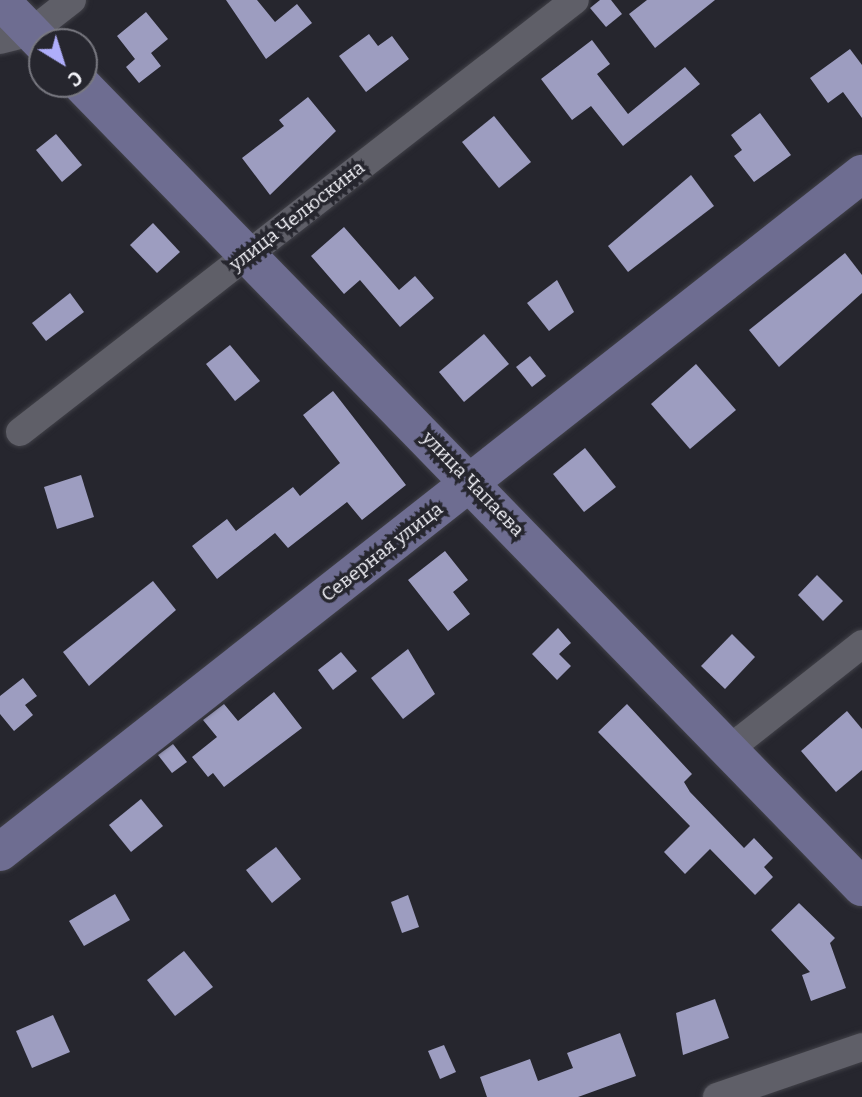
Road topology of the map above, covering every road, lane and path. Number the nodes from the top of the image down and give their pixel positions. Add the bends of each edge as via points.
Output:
1 (0, 0) edge
2 (72, 0) edge
3 (575, 0) edge
4 (24, 38) edge
5 (95, 98) edge
6 (862, 174) edge
7 (247, 255) junction
8 (20, 432) dead end
9 (471, 481) junction
10 (862, 644) edge
11 (728, 750) junction
12 (0, 852) edge
13 (862, 887) edge
14 (862, 1046) edge
15 (717, 1097) edge

1 - 4 street
2 - 4 street
3 - 7 street, улица Челюскина
5 - 7 street, улица Чапаева
6 - 9 street, Северная улица
7 - 8 street, улица Челюскина
7 - 9 street, улица Чапаева
9 - 11 street, улица Чапаева
9 - 12 street, Северная улица
10 - 11 street
11 - 13 street, улица Чапаева
14 - 15 street

